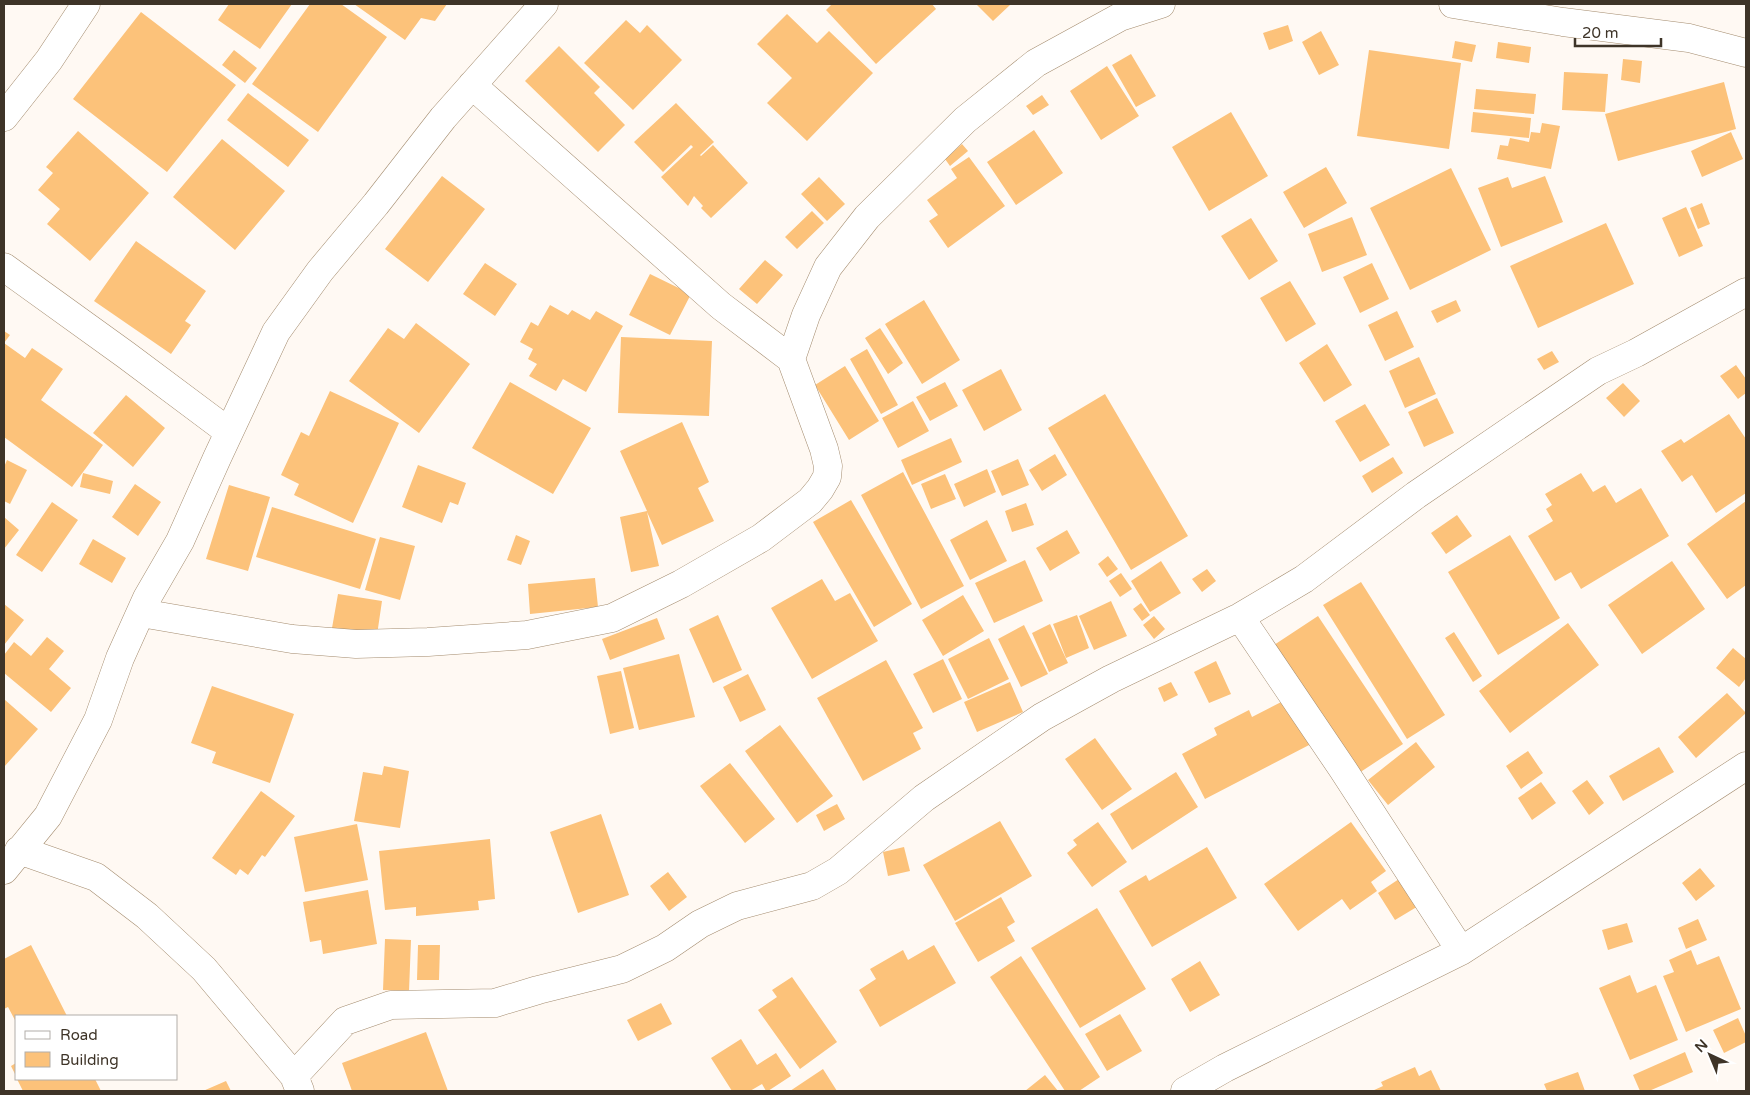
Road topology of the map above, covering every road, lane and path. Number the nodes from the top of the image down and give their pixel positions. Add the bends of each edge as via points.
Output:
1 (86, 4) edge
2 (544, 4) edge
3 (1161, 4) edge
4 (1453, 4) edge
5 (1746, 53) edge
6 (472, 85) junction
7 (4, 117) edge
8 (4, 267) edge
9 (1746, 292) edge
10 (791, 359) junction
11 (229, 432) junction
12 (141, 613) junction
13 (1240, 617) junction
14 (1746, 766) edge
15 (12, 860) edge
16 (1461, 951) junction
17 (297, 1083) edge
18 (1186, 1091) edge

1 - 7 street via 49,60
2 - 6 street
3 - 10 street via 1120,18 1036,63 965,120 867,217 828,267 806,315
4 - 5 street via 1689,38
6 - 10 street via 721,306
6 - 11 street via 320,271 276,332
8 - 11 street
9 - 13 street via 1598,371 1416,495 1304,579
10 - 12 street via 828,466 827,477 820,488 810,500 761,538 681,584 612,618 527,635 356,644 292,639
11 - 12 street via 180,541
12 - 15 street via 120,658 98,720 48,816
13 - 16 street
13 - 17 street via 1111,679 1042,717 924,798 838,871 812,886 737,906 622,969 495,1003 391,1005 345,1022
14 - 16 street
15 - 17 street via 96,877 147,916 204,969
16 - 18 street via 1225,1068

